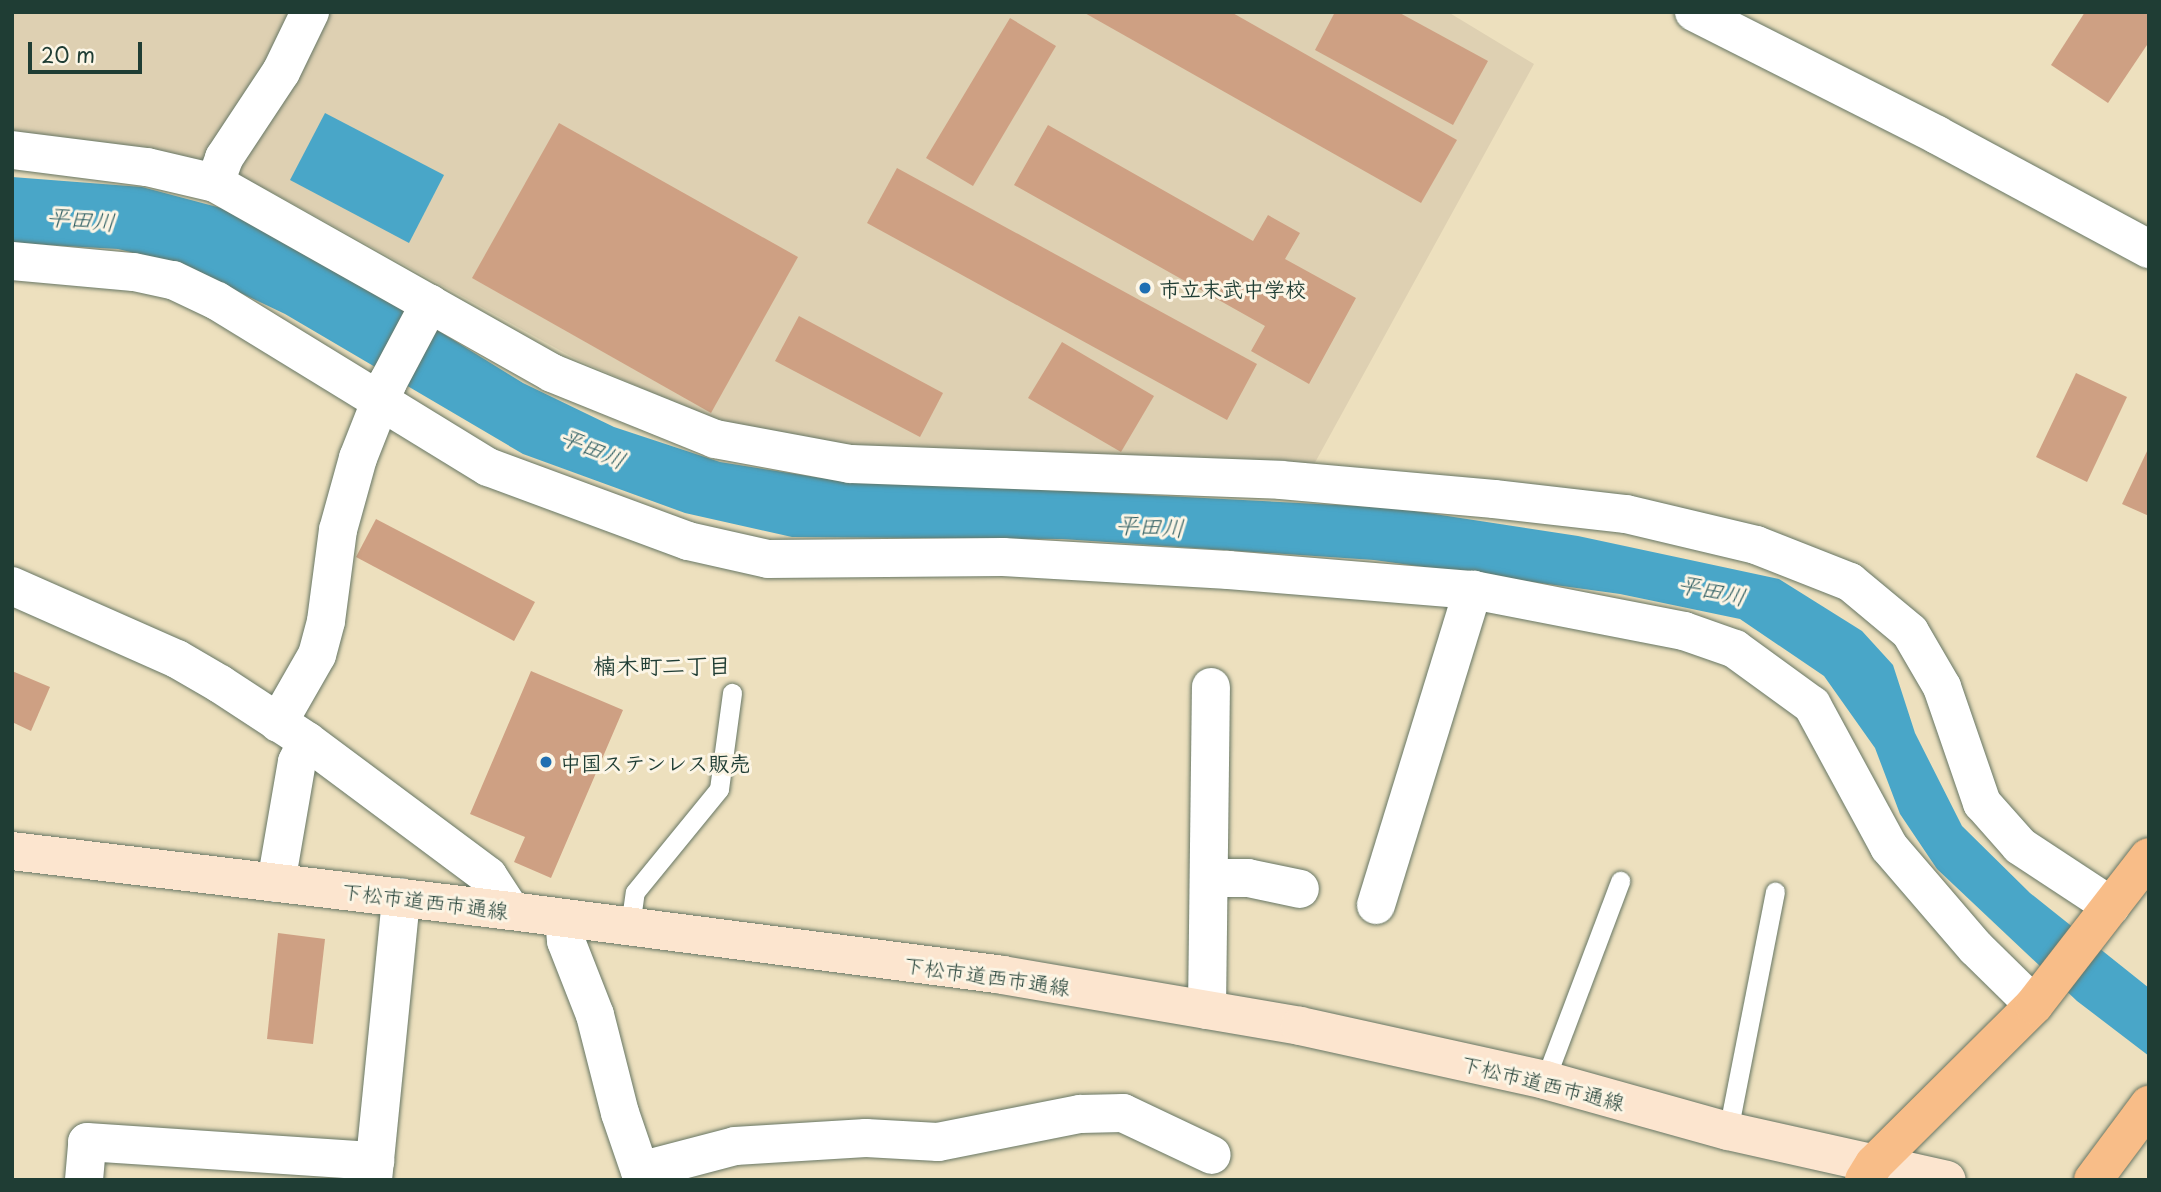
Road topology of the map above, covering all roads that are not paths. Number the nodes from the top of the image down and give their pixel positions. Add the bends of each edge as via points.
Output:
1 (310, 12) edge
2 (1693, 12) edge
3 (12, 150) edge
4 (215, 183) junction
5 (2149, 249) edge
6 (12, 261) edge
7 (427, 310) junction
8 (384, 390) junction
9 (12, 586) edge
10 (1472, 590) junction
11 (1211, 687) dead end
12 (732, 693) dead end
13 (293, 732) junction
14 (12, 851) edge
15 (2149, 857) edge
16 (1209, 878) junction
17 (1620, 881) dead end
18 (276, 883) junction
19 (1300, 889) dead end
20 (1775, 892) dead end
21 (401, 897) junction
22 (1376, 905) dead end
23 (512, 911) junction
24 (2104, 915) junction
25 (564, 918) junction
26 (630, 926) junction
27 (2041, 996) junction
28 (1207, 1010) junction
29 (1545, 1080) junction
30 (2149, 1105) edge
31 (1728, 1131) junction
32 (1212, 1155) dead end
33 (374, 1170) edge
34 (1869, 1172) edge
35 (632, 1177) edge
36 (84, 1180) edge
37 (1947, 1180) edge
38 (2093, 1180) edge

1 - 4 street via 281,72 224,158
2 - 5 street
3 - 4 street via 147,167
4 - 7 street
6 - 8 street via 173,280
7 - 8 street
7 - 24 street via 552,373 715,439 850,464 1280,480 1494,499 1626,514 1756,545 1850,582 1910,632 1942,687 1982,803 2020,846
8 - 10 street via 488,467 688,541 768,559 1003,557
8 - 13 street via 338,530 326,621
9 - 13 street via 177,659
10 - 22 street
10 - 27 street via 1684,631 1735,649 1783,681 1812,705 1889,847 1976,948
11 - 16 street
12 - 26 lane via 719,789 635,892
13 - 18 street via 297,762
13 - 23 street via 488,876
14 - 18 street, 下松市道西市通線
15 - 24 highway
16 - 19 street via 1248,878
16 - 28 street
17 - 29 lane
18 - 21 street, 下松市道西市通線
20 - 31 lane
21 - 23 street, 下松市道西市通線
21 - 33 street
23 - 25 street, 下松市道西市通線
24 - 27 highway
25 - 26 street, 下松市道西市通線
25 - 35 street via 566,942 595,1014
26 - 28 street, 下松市道西市通線 via 1002,975
27 - 34 highway
28 - 29 street, 下松市道西市通線
29 - 31 street, 下松市道西市通線
30 - 38 highway
31 - 34 street, 下松市道西市通線
32 - 35 street via 1123,1113 1080,1114 938,1142 866,1138 735,1146
33 - 36 street via 87,1142
34 - 37 street, 下松市道西市通線

